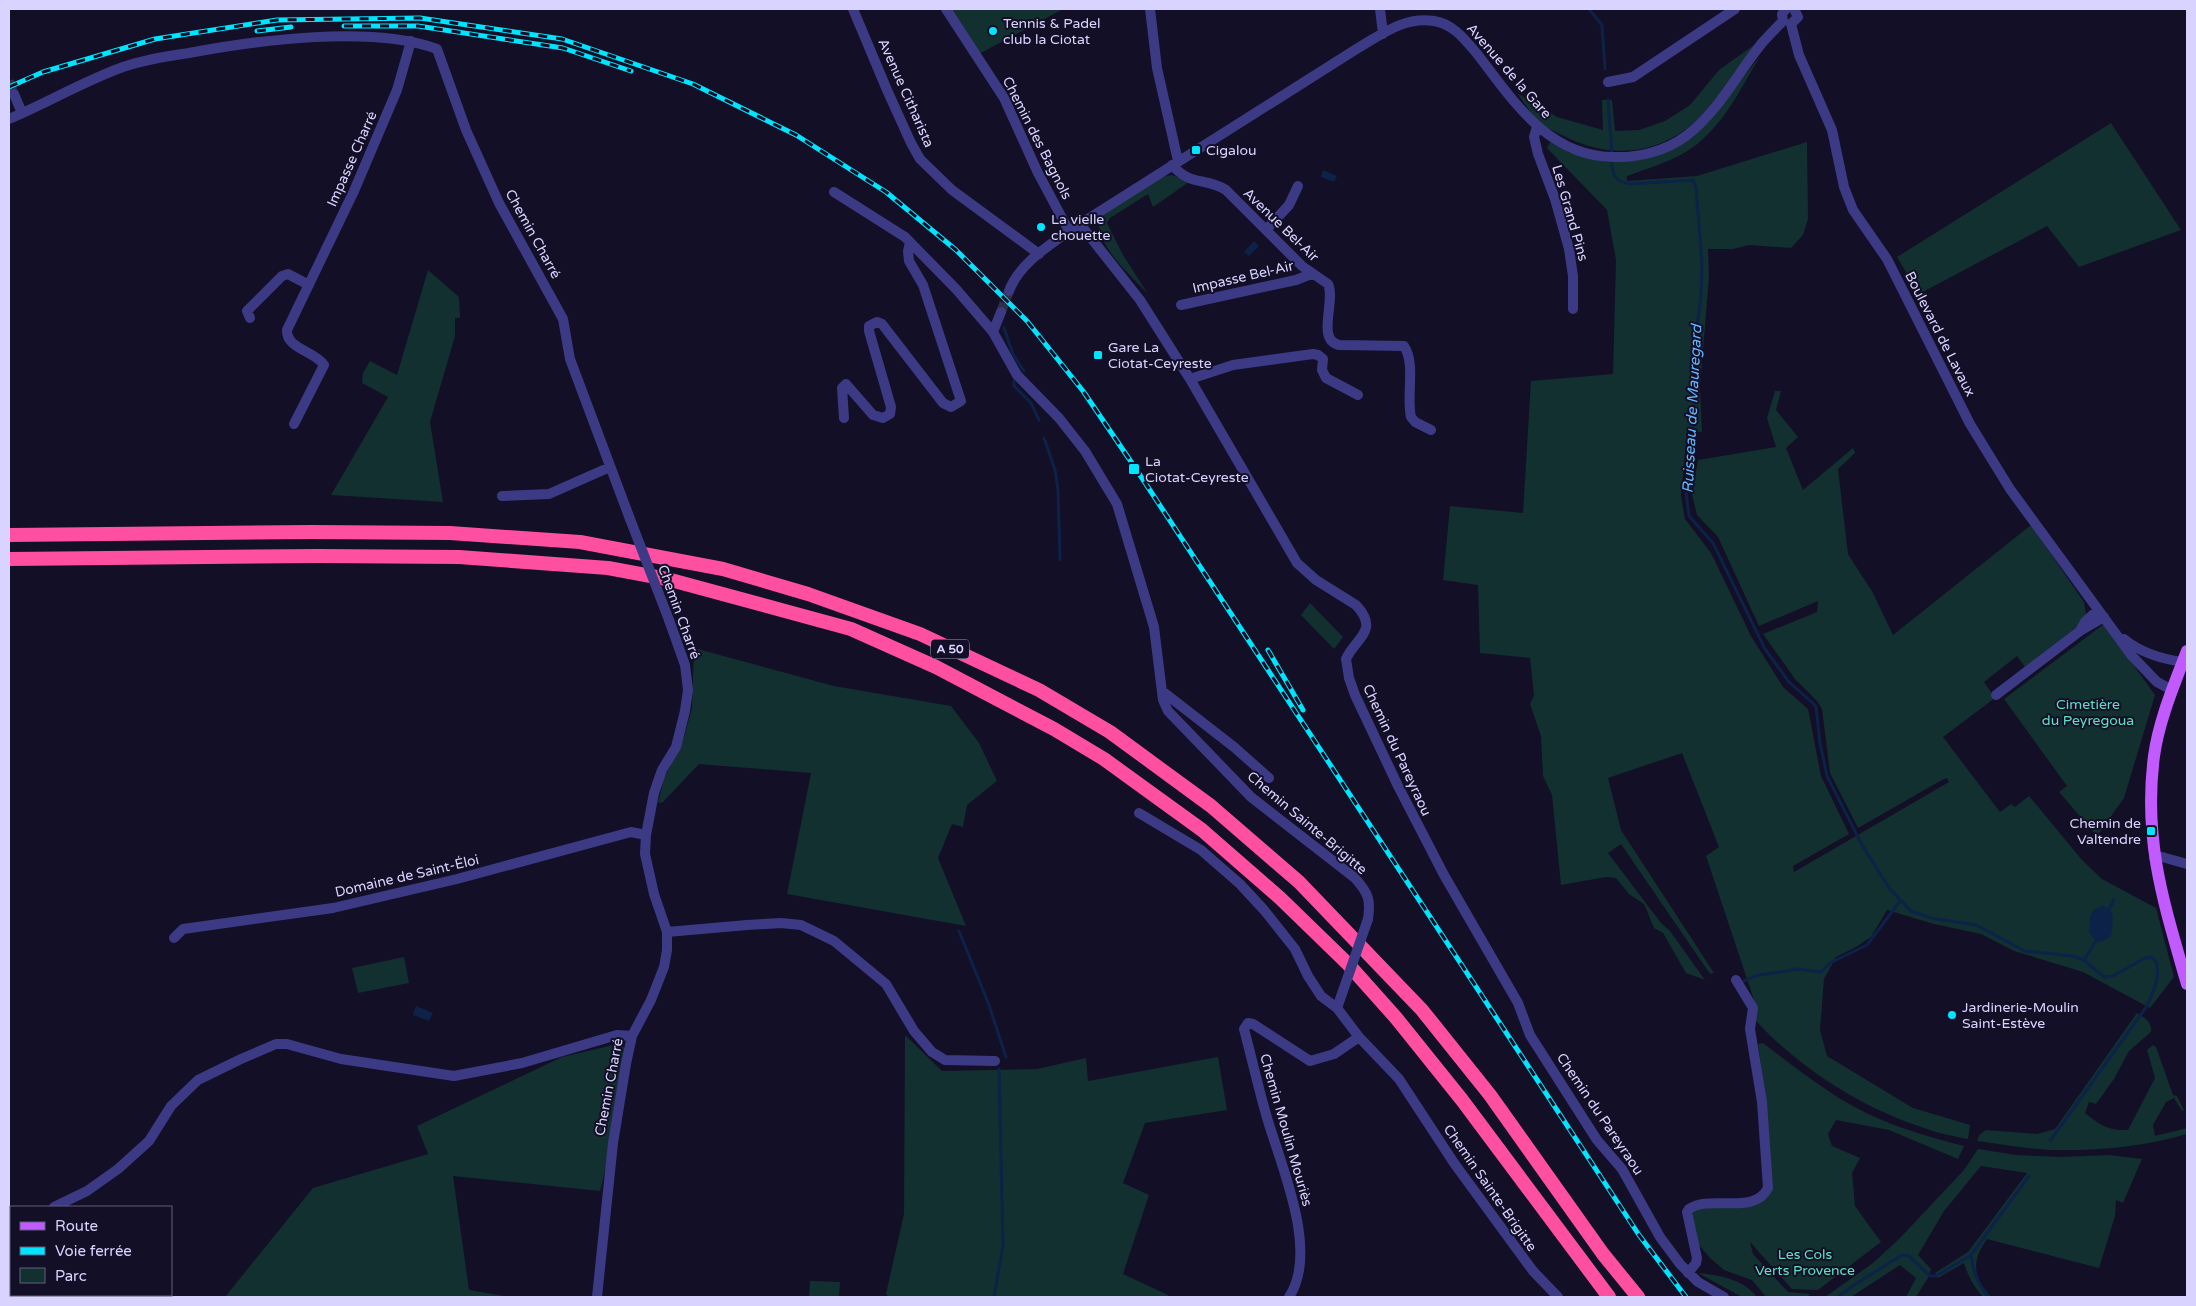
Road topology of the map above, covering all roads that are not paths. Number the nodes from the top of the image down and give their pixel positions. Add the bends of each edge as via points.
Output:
1 (853, 9) edge
2 (946, 9) edge
3 (1150, 9) edge
4 (1380, 9) edge
5 (1735, 9) edge
6 (1791, 9) edge
7 (1787, 22) junction
8 (1383, 34) junction
9 (411, 41) junction
10 (1608, 82) dead end
11 (14, 94) dead end
12 (22, 113) junction
13 (9, 119) edge
14 (1537, 127) junction
15 (1175, 163) junction
16 (1298, 186) dead end
17 (834, 192) dead end
18 (1080, 224) junction
19 (1266, 230) junction
20 (1070, 231) junction
21 (910, 243) junction
22 (1038, 254) junction
23 (1311, 274) junction
24 (309, 284) junction
25 (1009, 291) tunnel mouth
26 (1181, 304) dead end
27 (1573, 309) dead end
28 (1001, 312) tunnel mouth
29 (250, 318) dead end
30 (993, 332) junction
31 (1190, 379) junction
32 (1358, 395) dead end
33 (844, 418) dead end
34 (294, 424) dead end
35 (1431, 430) dead end
36 (610, 468) junction
37 (502, 496) dead end
38 (9, 534) edge
39 (9, 559) edge
40 (2101, 614) junction
41 (2115, 632) junction
42 (2148, 654) junction
43 (2185, 657) edge
44 (2139, 664) junction
45 (2172, 690) junction
46 (1162, 691) junction
47 (1996, 696) dead end
48 (1269, 778) dead end
49 (1139, 813) dead end
50 (646, 835) junction
51 (2154, 858) junction
52 (2187, 864) edge
53 (667, 932) junction
54 (174, 938) dead end
55 (1736, 980) dead end
56 (2187, 984) edge
57 (1337, 1008) junction
58 (632, 1036) junction
59 (1359, 1037) junction
60 (995, 1061) dead end
61 (56, 1206) edge
62 (1688, 1273) junction
63 (597, 1297) edge
64 (1289, 1297) edge
65 (1558, 1297) edge
66 (1609, 1297) edge
67 (1638, 1297) edge
68 (1724, 1297) edge

1 - 22 street, Avenue Citharista via 920,159 952,190
2 - 20 street, Chemin des Bagnols via 1004,98 1038,173
3 - 15 street
4 - 8 street
5 - 10 street via 1634,77
6 - 7 street via 1781,16
6 - 7 street, Avenue de la Gare via 1797,19
7 - 14 street, Avenue de la Gare via 1762,43 1712,111 1684,137 1668,146 1625,158 1602,157 1569,148
7 - 40 street, Boulevard de Lavaux via 1832,130 1844,187 1853,210 1887,259 1970,424 2010,489
8 - 14 street, Avenue de la Gare via 1410,21 1435,21 1458,32
8 - 15 street, Avenue de la Gare
9 - 12 street via 347,37 271,41 160,58 124,67
9 - 24 street, Impasse Charré via 397,90 354,191
9 - 36 street, Chemin Charré via 437,49 466,130 499,203 563,319 570,359
11 - 12 street
12 - 13 street
14 - 27 street, Les Grand Pins via 1534,137 1538,154 1569,249
15 - 18 street, Avenue de la Gare
15 - 19 street, Avenue Bel-Air via 1182,176 1226,190
16 - 19 street via 1289,205
17 - 21 street, Chemin Sainte-Brigitte
18 - 20 street, Avenue de la Gare
18 - 31 street, Chemin du Pareyraou via 1140,300
19 - 23 street, Avenue Bel-Air
20 - 22 street, Avenue de la Gare
21 - 30 street, Chemin Sainte-Brigitte
21 - 33 street via 909,261 923,286 960,404 951,407 943,403 882,324 877,322 869,326 869,332 890,414 883,418 872,415 846,384 842,388
22 - 25 street via 1018,273
23 - 26 street, Impasse Bel-Air
23 - 35 street, Avenue Bel-Air via 1330,288 1327,328 1332,342 1339,345 1401,345 1406,348 1411,417
24 - 29 street via 288,274 282,276 248,311
24 - 34 street, Impasse Charré via 287,336 290,342 319,358 324,365
28 - 30 street
30 - 46 street, Chemin Sainte-Brigitte via 1016,375 1059,418 1102,476 1117,504 1154,627
31 - 32 street via 1233,365 1318,354 1323,359 1322,370 1326,378
31 - 62 street, Chemin du Pareyraou via 1297,563 1361,610 1367,632 1346,660 1355,695 1398,786 1444,875 1518,1003 1530,1034 1597,1140 1622,1169 1660,1238
36 - 37 street via 549,494
36 - 50 street, Chemin Charré, bridge via 685,665 688,690 676,747 662,770 654,793
38 - 67 highway, A 50 via 450,533 580,542 723,568 920,634 1039,690 1110,732 1212,806 1299,882 1422,1010 1490,1094 1603,1254
39 - 66 highway, A 50 via 459,557 608,568 667,579 851,629 936,667 1104,759 1202,830 1280,898 1348,964 1403,1027 1462,1100
40 - 41 street, Boulevard de Lavaux
40 - 47 street
41 - 42 street, Boulevard de Lavaux
41 - 44 street, Boulevard de Lavaux
42 - 43 street, Boulevard de Lavaux
42 - 44 street
43 - 45 main road
44 - 45 street, Boulevard de Lavaux
45 - 51 main road via 2154,756 2151,813
46 - 48 street
46 - 57 street, Chemin Sainte-Brigitte, bridge via 1168,711 1251,797 1331,858 1364,889 1370,903 1368,919
49 - 57 street, Chemin Sainte-Brigitte via 1201,850 1240,884 1295,948 1321,996
50 - 53 street, Chemin Charré via 645,854
50 - 54 street, Domaine de Saint-Éloi via 631,832 457,879 333,908 183,929
51 - 52 street
51 - 56 main road
53 - 58 street, Chemin Charré via 664,967
53 - 60 street via 747,924 801,924 834,941 886,984 909,1024 932,1052 945,1060
55 - 62 street via 1753,1008 1750,1029 1762,1102 1768,1188 1763,1196 1752,1201 1689,1209 1697,1258
57 - 59 street, Chemin Sainte-Brigitte
58 - 61 street via 617,1035 522,1063 454,1076 341,1059 276,1044 198,1080 171,1106 148,1141 118,1169 87,1191
58 - 63 street, Chemin Charré via 612,1143
59 - 64 street, Chemin Moulin Mouriès via 1334,1054 1310,1061 1253,1024 1248,1023 1244,1029 1297,1223 1299,1267 1297,1284
59 - 65 street, Chemin Sainte-Brigitte via 1399,1079 1454,1163 1533,1271
62 - 68 street, Chemin du Pareyraou

